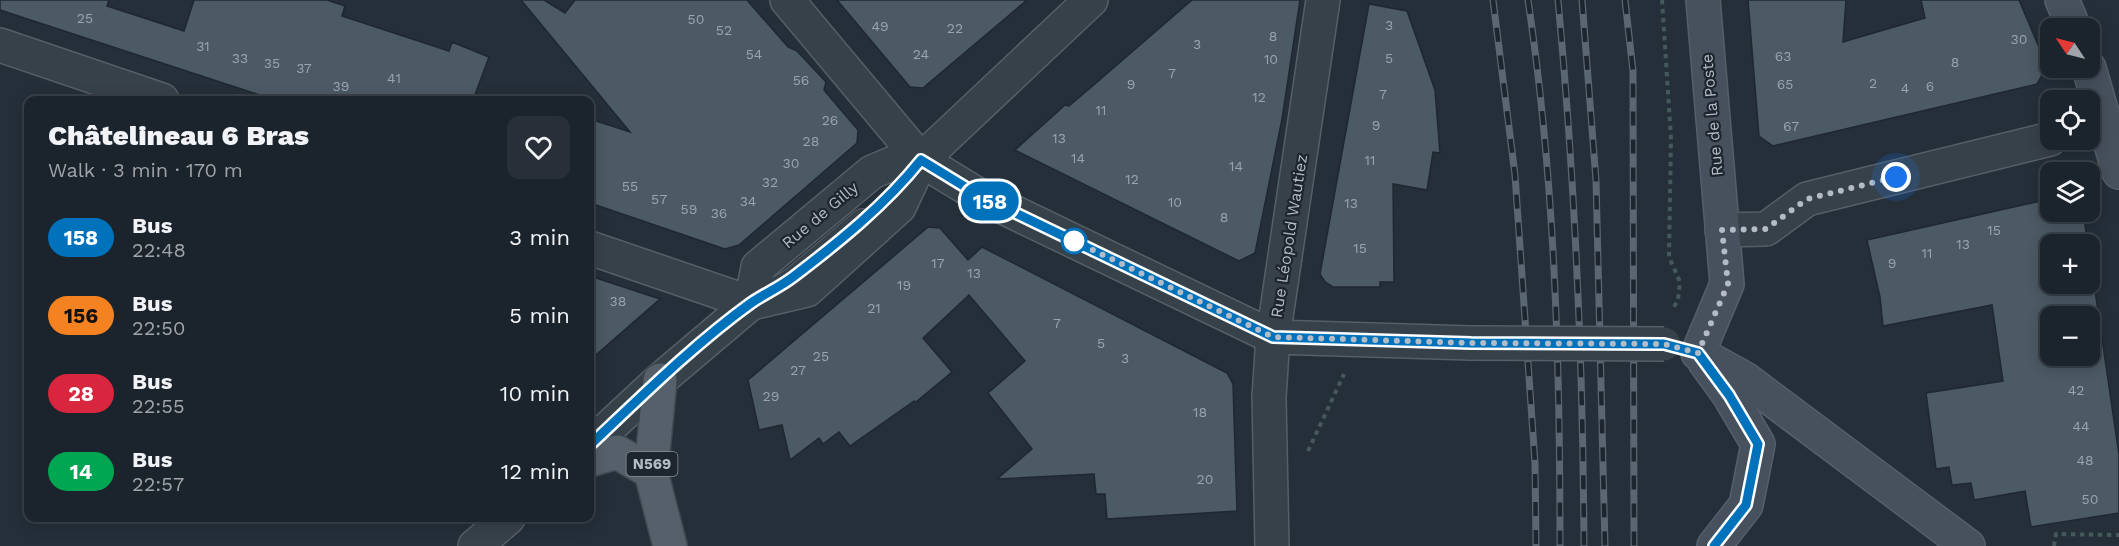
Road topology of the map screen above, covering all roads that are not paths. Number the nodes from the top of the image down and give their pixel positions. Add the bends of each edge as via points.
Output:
1 (787, 0) edge
2 (1091, 0) edge
3 (1323, 0) edge
4 (1703, 0) edge
5 (2062, 0) edge
6 (2070, 18) edge
7 (0, 45) edge
8 (150, 96) edge
9 (2100, 137) edge
10 (2040, 141) edge
11 (921, 160) junction
12 (2119, 172) edge
13 (1722, 230) junction
14 (594, 249) edge
15 (751, 303) junction
16 (1273, 337) junction
17 (1698, 353) junction
18 (660, 380) junction
19 (594, 441) edge
20 (594, 459) edge
21 (651, 472) junction
22 (503, 522) edge
23 (475, 546) edge
24 (670, 546) edge
25 (1272, 546) edge
26 (1714, 546) edge
27 (1968, 546) edge

1 - 11 street
2 - 11 street
3 - 16 street, Rue Léopold Wautiez
4 - 13 street, Rue de la Poste
5 - 6 street
7 - 8 street
9 - 12 street
10 - 13 street via 1807,199 1766,229
11 - 15 street via 899,207 807,290
11 - 15 street, Rue de Gilly via 896,162 872,172 758,267
11 - 16 street via 980,196
13 - 17 street, Rue de la Poste via 1728,284
14 - 15 street
15 - 18 street
16 - 17 street, bridge via 1664,344
16 - 25 street, Rue Léopold Wautiez via 1269,397
17 - 26 street via 1758,444 1746,505
17 - 27 street via 1745,379
18 - 19 street
18 - 21 main road, N569
20 - 21 main road, N569 via 618,452
21 - 24 main road, N569
22 - 23 street

